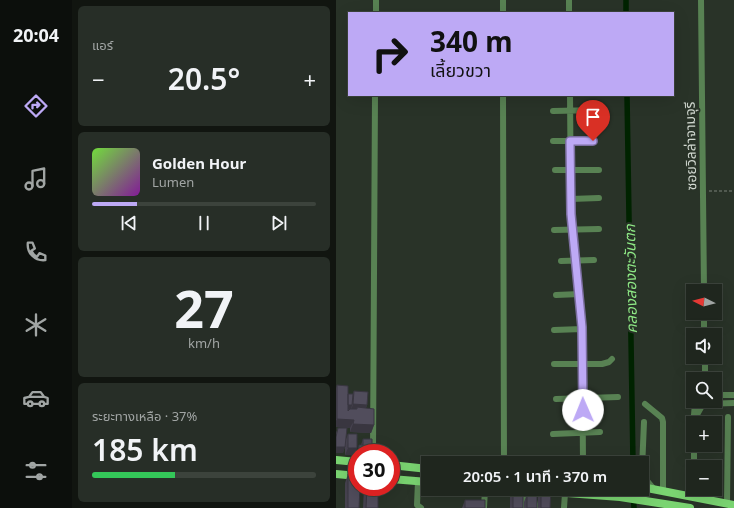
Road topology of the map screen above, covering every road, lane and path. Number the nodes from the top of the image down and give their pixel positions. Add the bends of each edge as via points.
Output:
1 (376, 0) edge
2 (503, 0) edge
3 (569, 0) edge
4 (701, 0) edge
5 (376, 12) edge
6 (504, 12) edge
7 (569, 12) edge
8 (375, 96) edge
9 (503, 96) edge
10 (570, 96) edge
11 (570, 110) junction
12 (599, 110) dead end
13 (553, 112) dead end
14 (553, 141) dead end
15 (570, 141) junction
16 (593, 141) dead end
17 (555, 170) dead end
18 (570, 170) junction
19 (599, 170) dead end
20 (703, 191) junction
21 (734, 191) edge
22 (599, 198) dead end
23 (571, 199) junction
24 (572, 229) junction
25 (599, 229) dead end
26 (554, 230) dead end
27 (576, 260) junction
28 (594, 260) dead end
29 (561, 261) dead end
30 (704, 284) edge
31 (580, 294) junction
32 (556, 295) dead end
33 (582, 329) junction
34 (554, 330) dead end
35 (612, 359) dead end
36 (554, 364) dead end
37 (582, 364) junction
38 (722, 395) edge
39 (734, 395) edge
40 (618, 397) dead end
41 (556, 399) dead end
42 (583, 399) junction
43 (722, 403) edge
44 (645, 404) dead end
45 (734, 404) edge
46 (728, 417) dead end
47 (644, 422) dead end
48 (600, 432) dead end
49 (583, 433) junction
50 (554, 434) dead end
51 (373, 444) edge
52 (504, 456) edge
53 (583, 456) edge
54 (643, 456) edge
55 (336, 460) edge
56 (348, 461) edge
57 (400, 466) edge
58 (421, 467) edge
59 (336, 474) edge
60 (348, 475) edge
61 (400, 480) edge
62 (418, 481) junction
63 (421, 481) edge
64 (649, 488) edge
65 (663, 490) junction
66 (686, 492) edge
67 (485, 496) edge
68 (565, 496) edge
69 (606, 496) edge
70 (703, 496) edge
71 (525, 499) joint
72 (653, 504) edge
73 (730, 504) edge
74 (421, 508) edge
75 (484, 508) edge
76 (521, 508) edge
77 (536, 508) edge
78 (564, 508) edge
79 (690, 508) edge

1 - 5 street
2 - 6 street
3 - 7 street
4 - 20 street, ซอยวิลล่าจามจุรี
8 - 51 street
9 - 52 street
10 - 11 street
11 - 12 street
11 - 13 street
11 - 15 street
14 - 15 street
15 - 16 street
15 - 18 street
17 - 18 street
18 - 19 street
18 - 23 street
20 - 21 path
20 - 30 street, ซอยวิลล่าจามจุรี
22 - 23 street
23 - 24 street
24 - 25 street
24 - 26 street
24 - 27 street
27 - 28 street
27 - 29 street
27 - 31 street
31 - 32 street
31 - 33 street
33 - 34 street
33 - 37 street
35 - 37 street via 602,364
36 - 37 street
37 - 42 street
38 - 39 street
40 - 42 street
41 - 42 street
42 - 49 street
43 - 45 street
44 - 65 street via 662,418 663,422
46 - 73 street
47 - 54 street
48 - 49 street
49 - 50 street
49 - 53 street
55 - 56 main road
57 - 58 main road
59 - 60 main road
61 - 62 main road
62 - 63 main road
62 - 74 street via 416,501
64 - 65 main road
65 - 66 main road
67 - 75 street
68 - 78 street
69 - 72 main road
70 - 73 main road
71 - 76 street via 522,499
71 - 77 street via 534,500
72 - 79 main road

